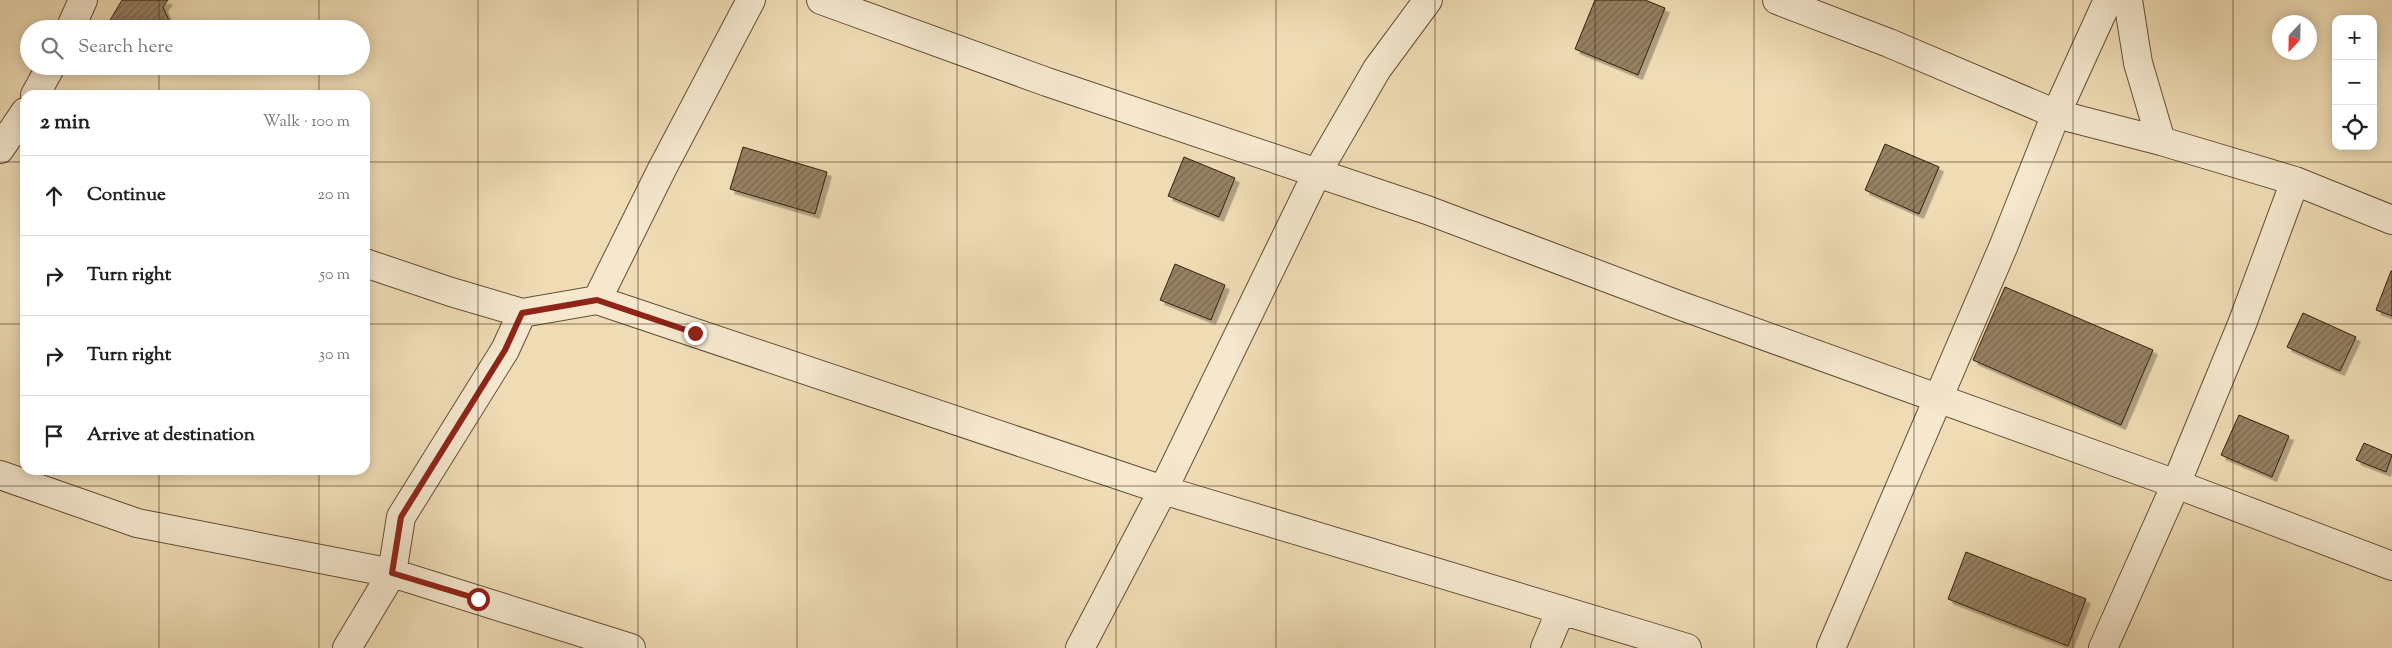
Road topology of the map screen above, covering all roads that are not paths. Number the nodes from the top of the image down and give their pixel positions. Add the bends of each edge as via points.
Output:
1 (83, 0) edge
2 (750, 0) edge
3 (821, 0) edge
4 (1428, 0) edge
5 (1777, 0) edge
6 (2108, 0) edge
7 (2128, 0) edge
8 (74, 20) edge
9 (46, 75) edge
10 (38, 90) edge
11 (2056, 114) junction
12 (2161, 141) junction
13 (1318, 171) junction
14 (2295, 181) junction
15 (2392, 220) edge
16 (370, 265) edge
17 (597, 300) junction
18 (522, 313) junction
19 (1939, 398) junction
20 (0, 475) edge
21 (2176, 484) junction
22 (1162, 490) junction
23 (2392, 566) edge
24 (392, 573) junction
25 (1560, 612) junction
26 (347, 648) edge
27 (630, 648) edge
28 (1080, 648) edge
29 (1545, 648) edge
30 (1687, 648) edge
31 (1831, 648) edge
32 (2103, 648) edge

1 - 8 street
2 - 17 street
3 - 13 street via 1047,82
4 - 13 street via 1377,68
5 - 11 street via 1889,42
6 - 11 street
7 - 12 street via 2138,63
9 - 10 street
11 - 12 street
11 - 19 street
12 - 14 street
13 - 19 street
13 - 22 street
14 - 15 street
14 - 21 street via 2242,324
16 - 18 street
17 - 18 street
17 - 22 street
18 - 24 street via 505,350 401,517
19 - 21 street
19 - 31 street
20 - 24 street via 137,523
21 - 23 street
21 - 32 street
22 - 25 street
22 - 28 street
24 - 26 street
24 - 27 street
25 - 29 street
25 - 30 street

